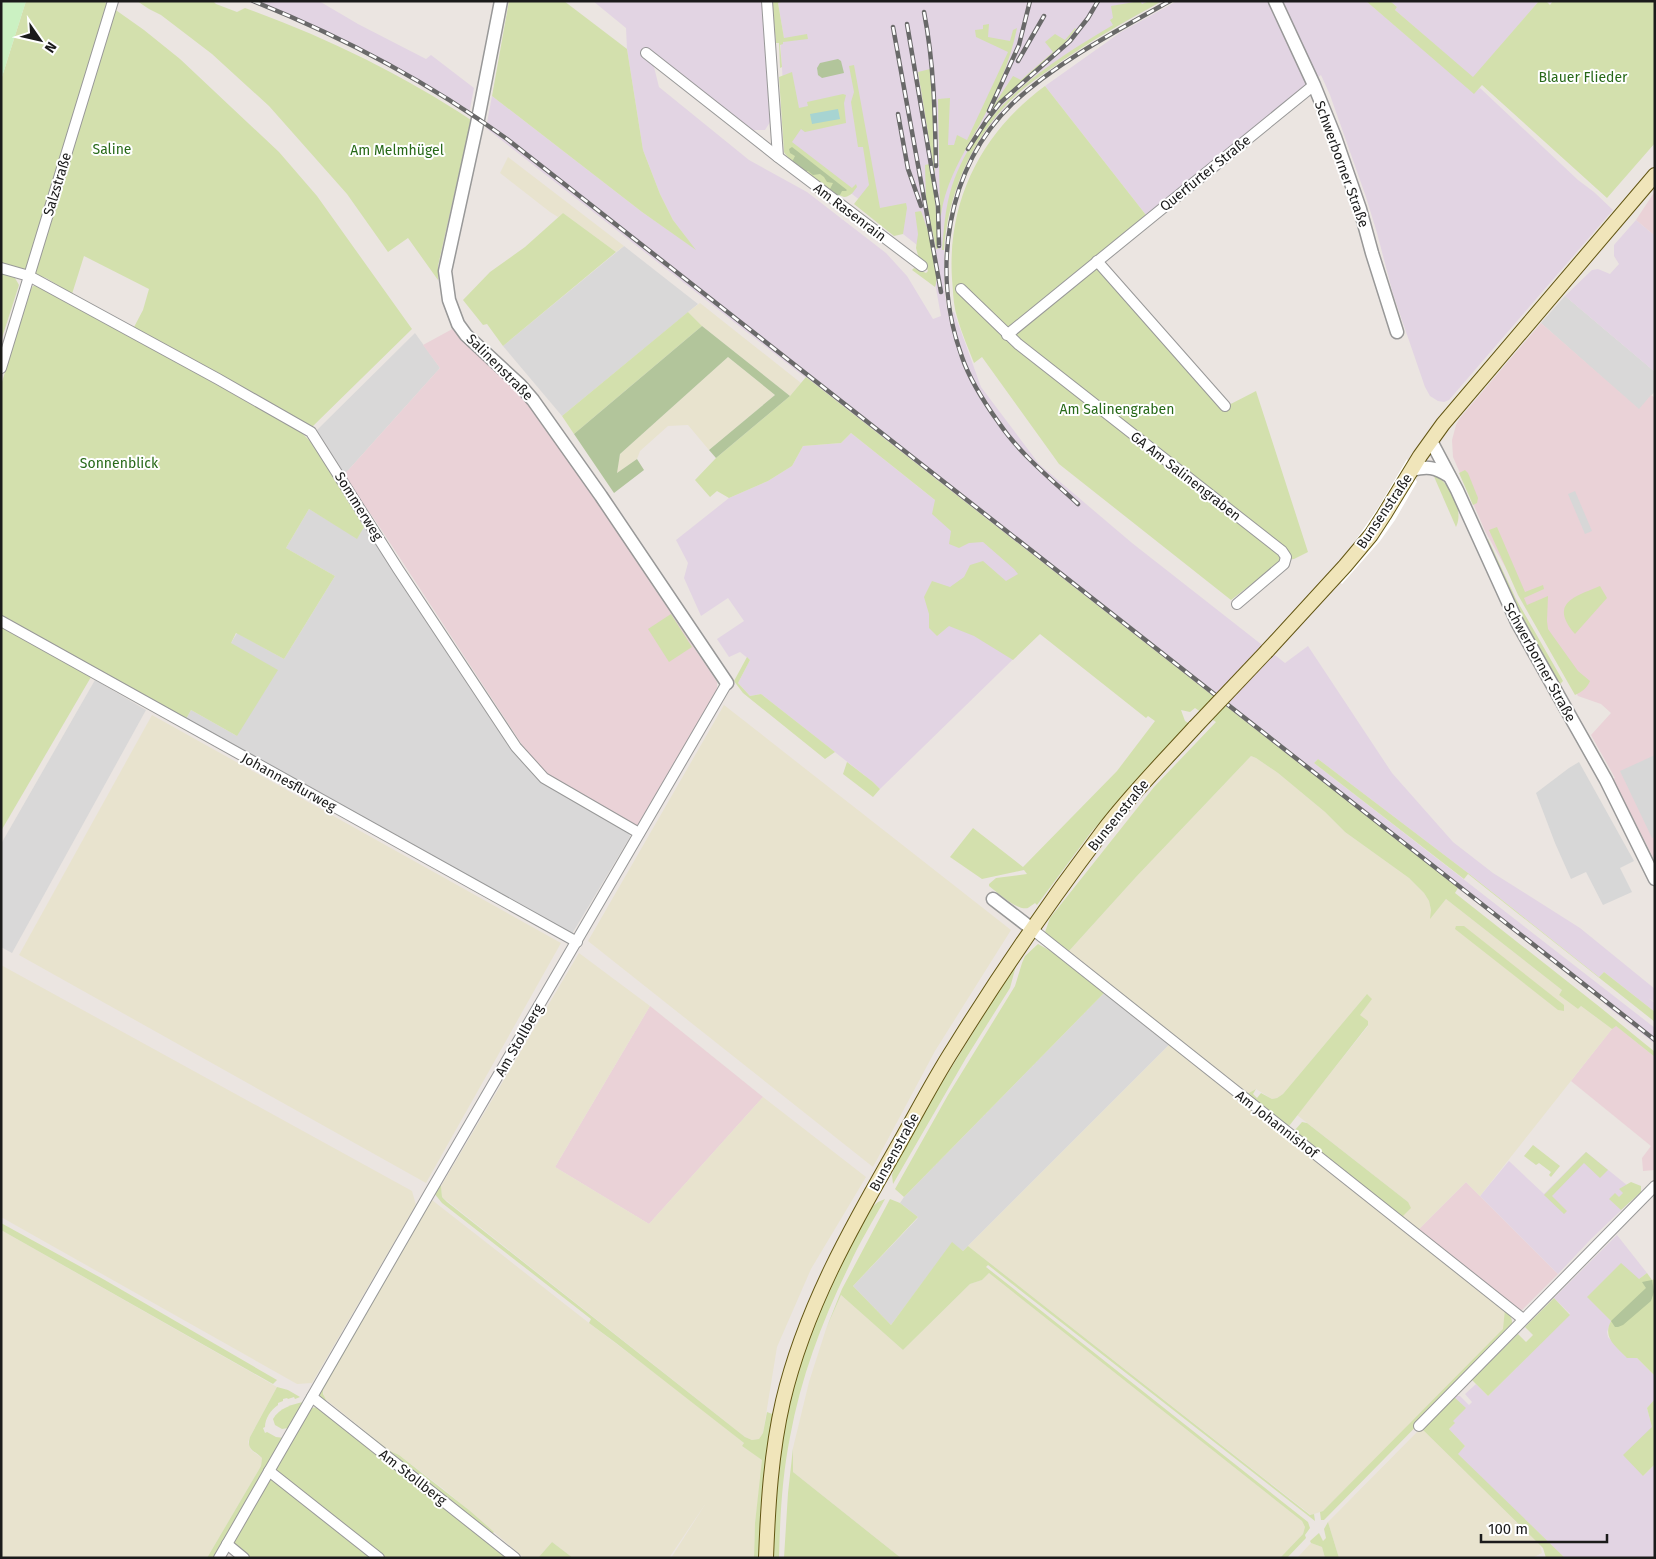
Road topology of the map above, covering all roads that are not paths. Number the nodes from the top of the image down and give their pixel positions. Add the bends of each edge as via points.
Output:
1 (113, 1) edge
2 (501, 1) edge
3 (767, 1) edge
4 (1275, 1) edge
5 (646, 53) dead end
6 (1314, 85) junction
7 (778, 157) junction
8 (1655, 176) edge
9 (1097, 261) junction
10 (922, 266) dead end
11 (1, 268) edge
12 (29, 276) junction
13 (961, 288) dead end
14 (1397, 332) dead end
15 (1007, 334) junction
16 (1, 368) edge
17 (1225, 406) dead end
18 (1431, 441) junction
19 (1412, 470) junction
20 (1449, 476) junction
21 (1237, 604) dead end
22 (1, 621) edge
23 (727, 683) joint
24 (639, 833) junction
25 (1655, 879) edge
26 (994, 899) dead end
27 (1032, 929) junction
28 (577, 942) junction
29 (1655, 1186) edge
30 (1523, 1319) junction
31 (312, 1397) junction
32 (1420, 1426) dead end
33 (269, 1471) junction
34 (227, 1544) junction
35 (219, 1558) edge
36 (244, 1558) edge
37 (379, 1558) edge
38 (515, 1558) edge
39 (766, 1558) edge

1 - 12 street, Salzstraße
2 - 23 street, Salinenstraße via 445,271 449,300 466,335 533,400
3 - 7 street
4 - 6 street, Schwerborner Straße
5 - 7 street, Am Rasenrain
6 - 9 street, Querfurter Straße
6 - 14 street, Schwerborner Straße via 1360,210
7 - 10 street, Am Rasenrain
8 - 18 main road, Bunsenstraße
9 - 15 street
9 - 17 street
11 - 12 street, Sommerweg
12 - 16 street, Salzstraße
12 - 24 street, Sommerweg via 311,432 516,747 544,778
13 - 15 street, GA Am Salinengraben
15 - 21 street, GA Am Salinengraben via 1282,551 1286,557 1284,564
18 - 19 main road, Bunsenstraße
18 - 20 street, Schwerborner Straße
19 - 20 street via 1428,467
19 - 27 main road, Bunsenstraße, bridge via 1375,528 1335,578 1142,785 1104,830
20 - 25 street, Schwerborner Straße via 1517,622 1606,780
22 - 28 street, Johannesflurweg
23 - 24 street, Am Stollberg
24 - 28 street, Am Stollberg
26 - 27 street
27 - 30 street, Am Johannishof
27 - 39 main road, Bunsenstraße via 952,1050 819,1294 791,1375 776,1436 767,1513
28 - 31 street, Am Stollberg
29 - 30 street
30 - 32 street
31 - 33 street, Am Stollberg
31 - 38 street, Am Stollberg
33 - 34 street, Am Stollberg
33 - 37 street
34 - 35 street, Am Stollberg
34 - 36 street

